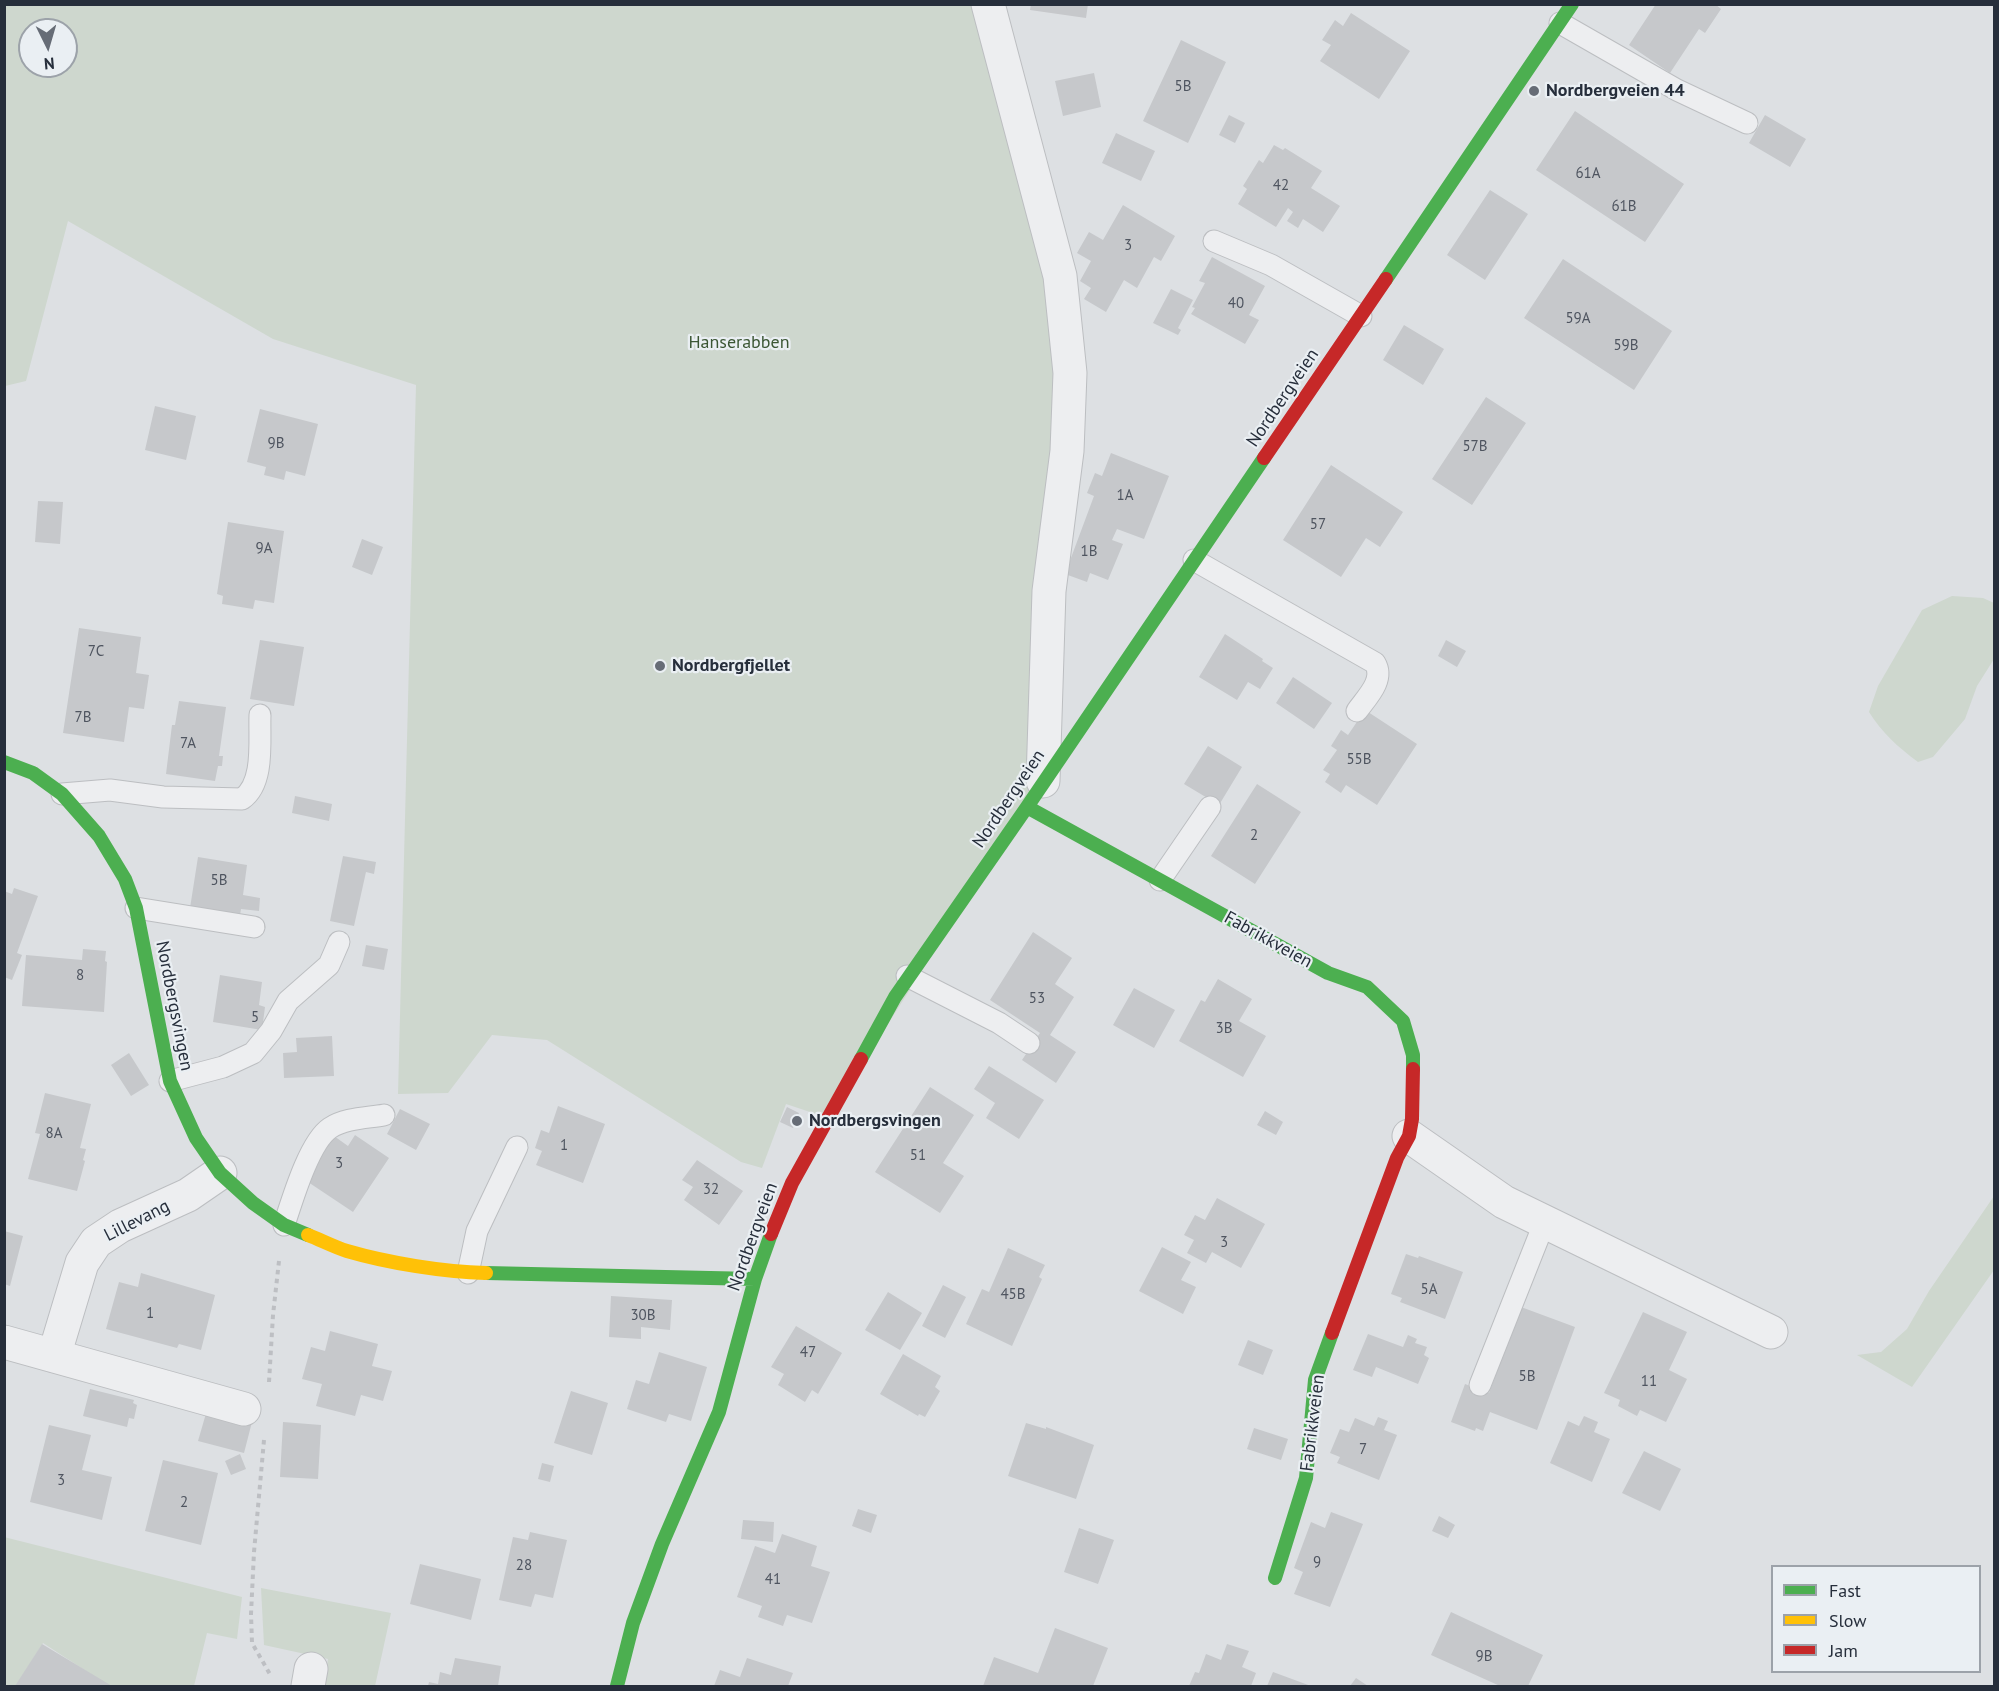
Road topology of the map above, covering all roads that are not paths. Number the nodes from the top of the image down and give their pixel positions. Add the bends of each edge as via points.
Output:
1 (988, 4) edge
2 (1572, 4) edge
3 (1560, 23) junction
4 (1747, 123) dead end
5 (1214, 241) dead end
6 (1361, 316) junction
7 (1194, 560) junction
8 (1357, 711) dead end
9 (260, 715) dead end
10 (4, 762) edge
11 (62, 794) junction
12 (1035, 794) junction
13 (1210, 807) dead end
14 (1160, 880) junction
15 (136, 908) junction
16 (254, 927) dead end
17 (339, 942) dead end
18 (907, 976) junction
19 (1029, 1043) dead end
20 (170, 1081) junction
21 (384, 1115) dead end
22 (1409, 1136) junction
23 (517, 1147) dead end
24 (220, 1173) junction
25 (1545, 1221) junction
26 (284, 1225) junction
27 (468, 1273) junction
28 (755, 1279) junction
29 (1771, 1332) dead end
30 (4, 1342) edge
31 (54, 1356) junction
32 (1480, 1385) dead end
33 (244, 1409) dead end
34 (1275, 1578) dead end
35 (617, 1686) edge

1 - 12 street via 1060,276 1070,373 1067,451 1049,591
2 - 3 street, Nordbergveien
3 - 4 lane via 1677,90
3 - 6 street, Nordbergveien
5 - 6 lane via 1271,266
6 - 7 street, Nordbergveien
7 - 8 lane via 1375,663 1380,670 1379,678
7 - 12 street, Nordbergveien
9 - 11 lane via 255,784 242,799 163,797 110,790
10 - 11 street, Nordbergsvingen via 33,773
11 - 15 street, Nordbergsvingen via 99,836 125,879
12 - 14 street, Fabrikkveien
12 - 18 street, Nordbergveien
13 - 14 lane
14 - 22 street, Fabrikkveien via 1328,973 1366,987 1403,1021 1413,1055
15 - 16 lane
15 - 20 street, Nordbergsvingen
17 - 20 lane via 329,965 288,1001 272,1031 253,1053 223,1067
18 - 19 lane via 999,1023
18 - 28 street, Nordbergveien via 792,1183
20 - 24 street, Nordbergsvingen via 196,1138
21 - 26 lane via 345,1121 329,1128 317,1140
22 - 25 street via 1504,1202
22 - 34 street, Fabrikkveien via 1397,1158 1315,1380 1306,1478
23 - 27 lane via 477,1231
24 - 26 street, Nordbergsvingen
24 - 31 street, Lillevang via 188,1195 120,1226 96,1242 82,1263
25 - 29 street
25 - 32 lane
26 - 27 street, Nordbergsvingen via 346,1251
27 - 28 street, Nordbergsvingen
28 - 35 street, Nordbergveien via 719,1412 662,1544 633,1623
30 - 31 street
31 - 33 street

